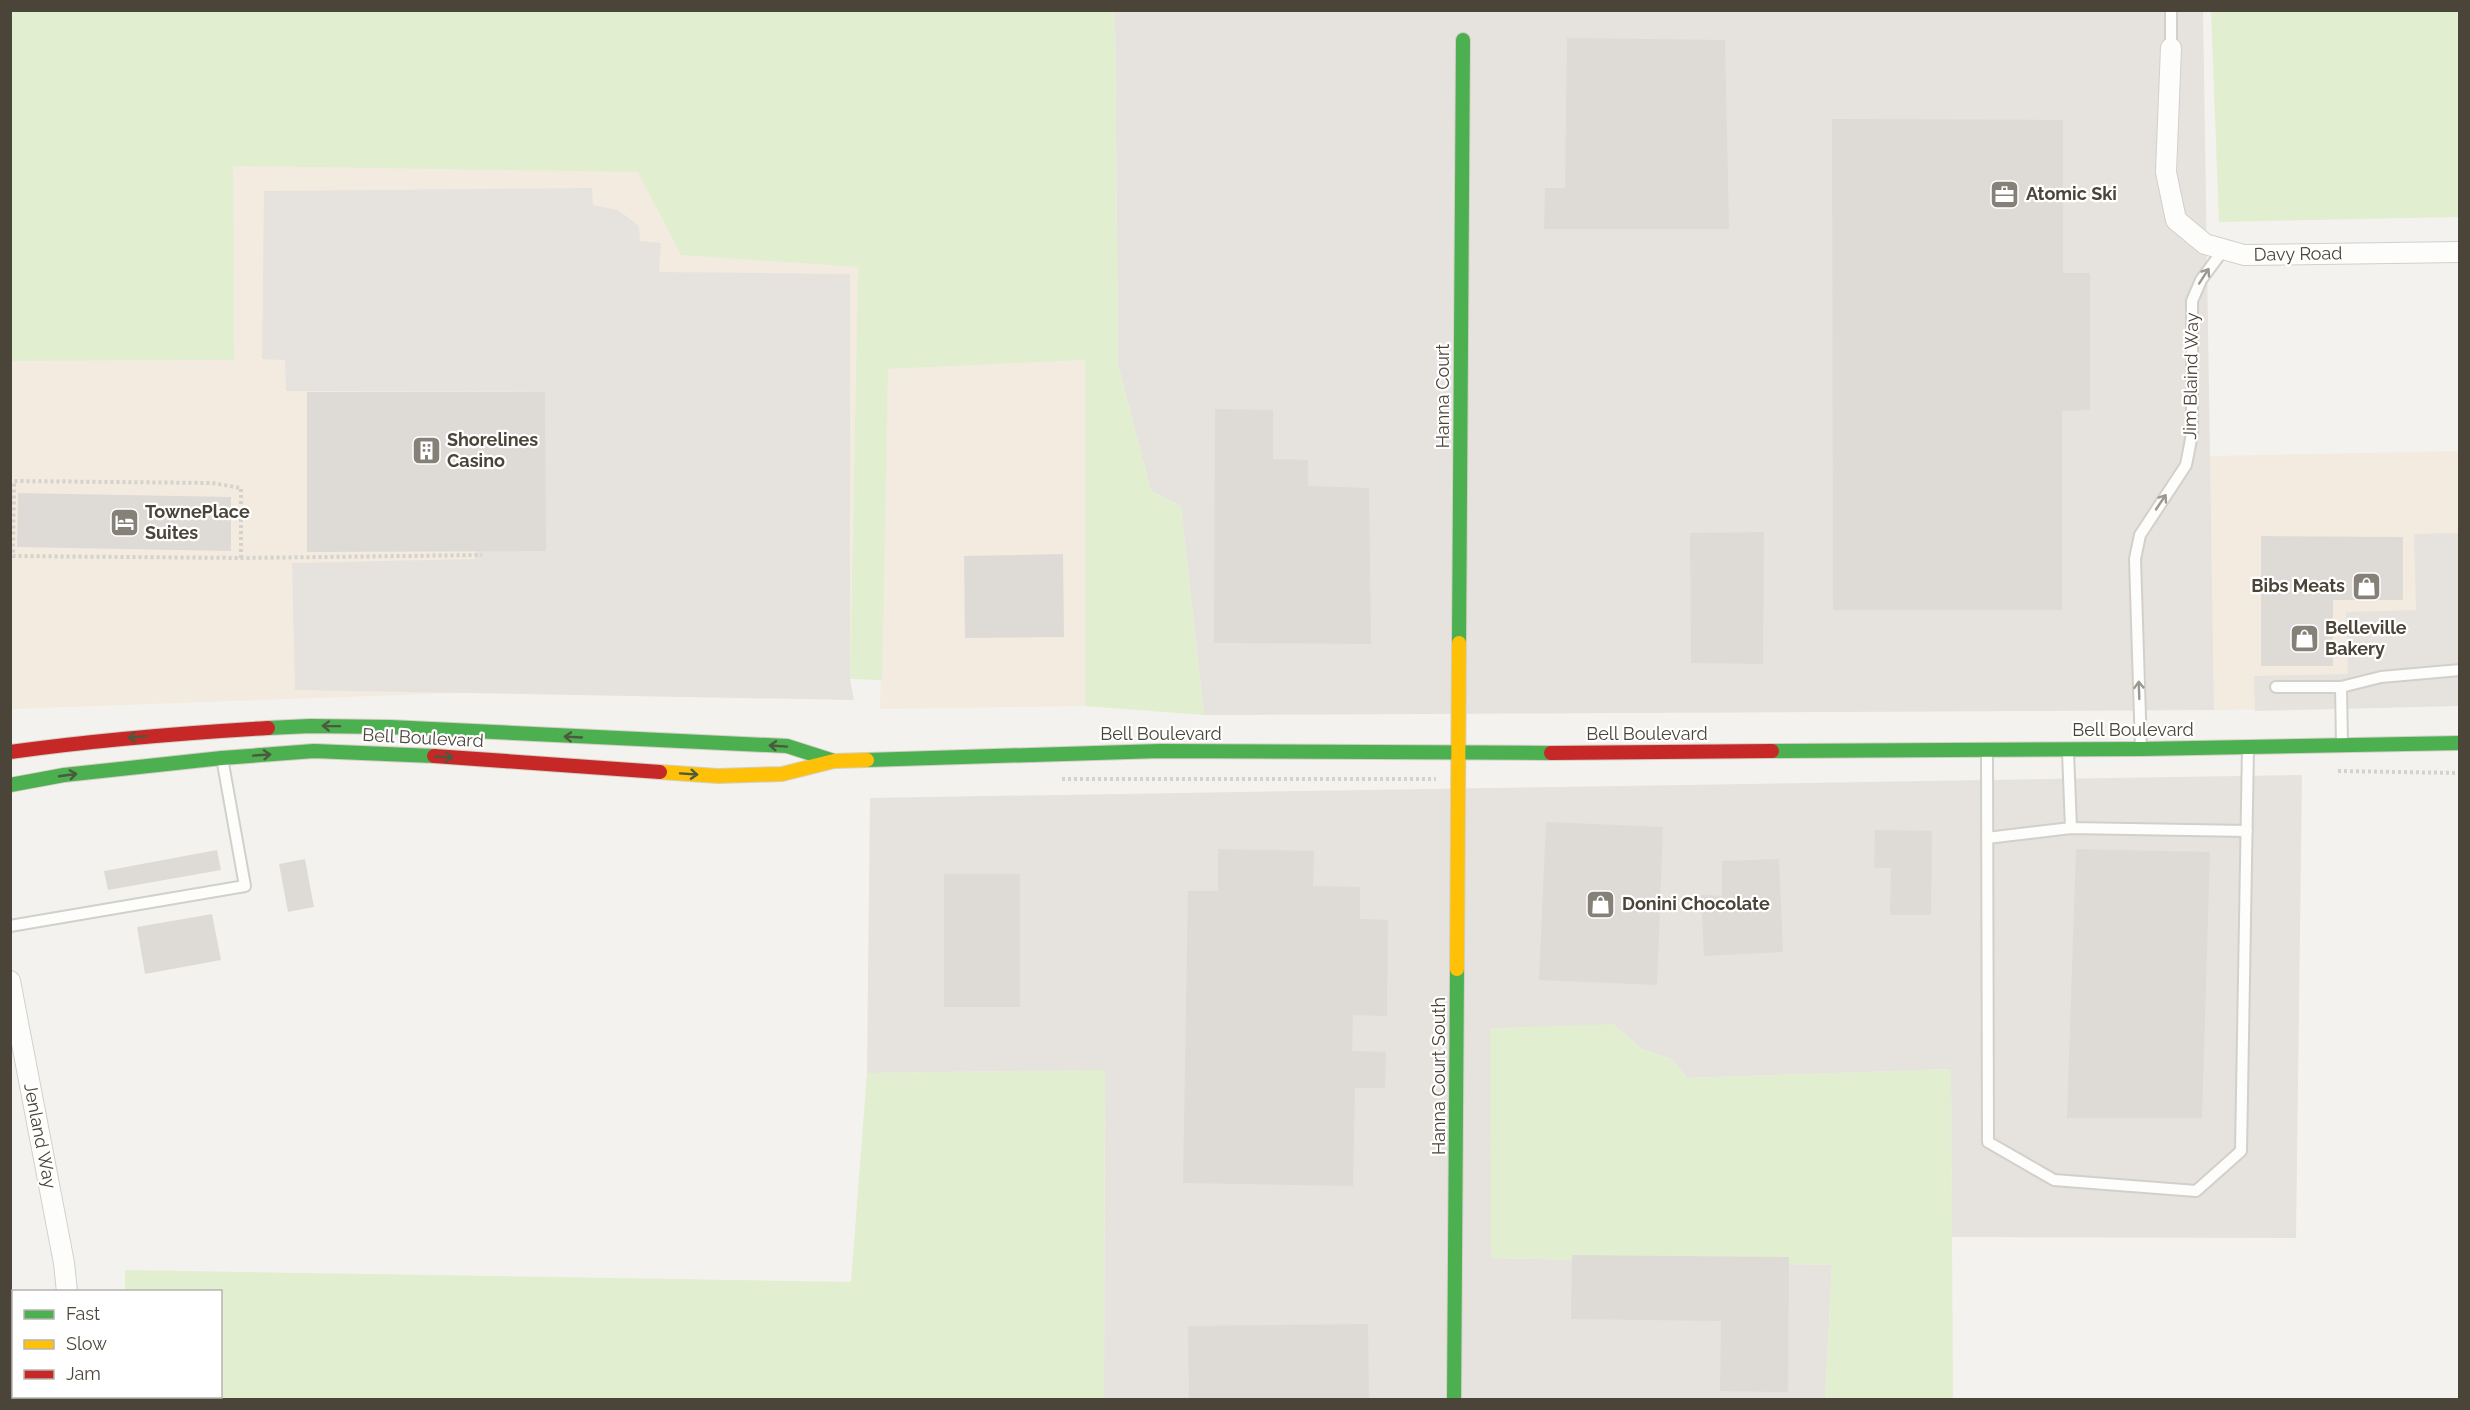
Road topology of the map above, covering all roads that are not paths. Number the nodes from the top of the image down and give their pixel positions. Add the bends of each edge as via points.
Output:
1 (2171, 10) edge
2 (1463, 40) dead end
3 (2171, 48) joint
4 (2224, 249) junction
5 (2460, 252) edge
6 (2460, 670) edge
7 (2276, 687) dead end
8 (2342, 687) junction
9 (2460, 743) edge
10 (2342, 745) junction
11 (2248, 747) junction
12 (2068, 748) junction
13 (1987, 749) junction
14 (2141, 749) junction
15 (10, 752) edge
16 (1460, 753) junction
17 (222, 758) junction
18 (834, 761) junction
19 (10, 785) edge
20 (2071, 828) junction
21 (2247, 831) junction
22 (1988, 838) junction
23 (10, 926) edge
24 (10, 981) edge
25 (67, 1290) edge
26 (1454, 1400) edge

1 - 3 lane
2 - 16 main road, Hanna Court
3 - 4 street, Davy Road via 2166,172 2176,220 2205,244
4 - 5 street, Davy Road via 2244,255
14 -> 4 lane, Jim Blaind Way via 2135,559 2140,535 2186,465 2192,434 2192,301 2201,280
6 - 8 lane via 2381,676
7 - 8 lane
8 - 10 lane
9 - 10 main road, Bell Boulevard
10 - 11 main road, Bell Boulevard
11 - 14 main road, Bell Boulevard
11 - 21 lane
12 - 13 main road, Bell Boulevard
12 - 14 main road, Bell Boulevard
12 - 20 lane
13 - 16 main road, Bell Boulevard
13 - 22 lane
18 -> 15 main road, Bell Boulevard via 787,746 310,726 197,732
16 - 18 main road, Bell Boulevard via 1160,751
16 - 26 main road, Hanna Court South
17 -> 18 main road, Bell Boulevard via 314,750 718,776 782,774
19 -> 17 main road, Bell Boulevard via 64,775
17 - 23 lane via 245,886
20 - 21 lane
20 - 22 lane
21 - 22 lane via 2241,1151 2196,1191 2054,1180 1988,1142
24 - 25 street, Jenland Way

